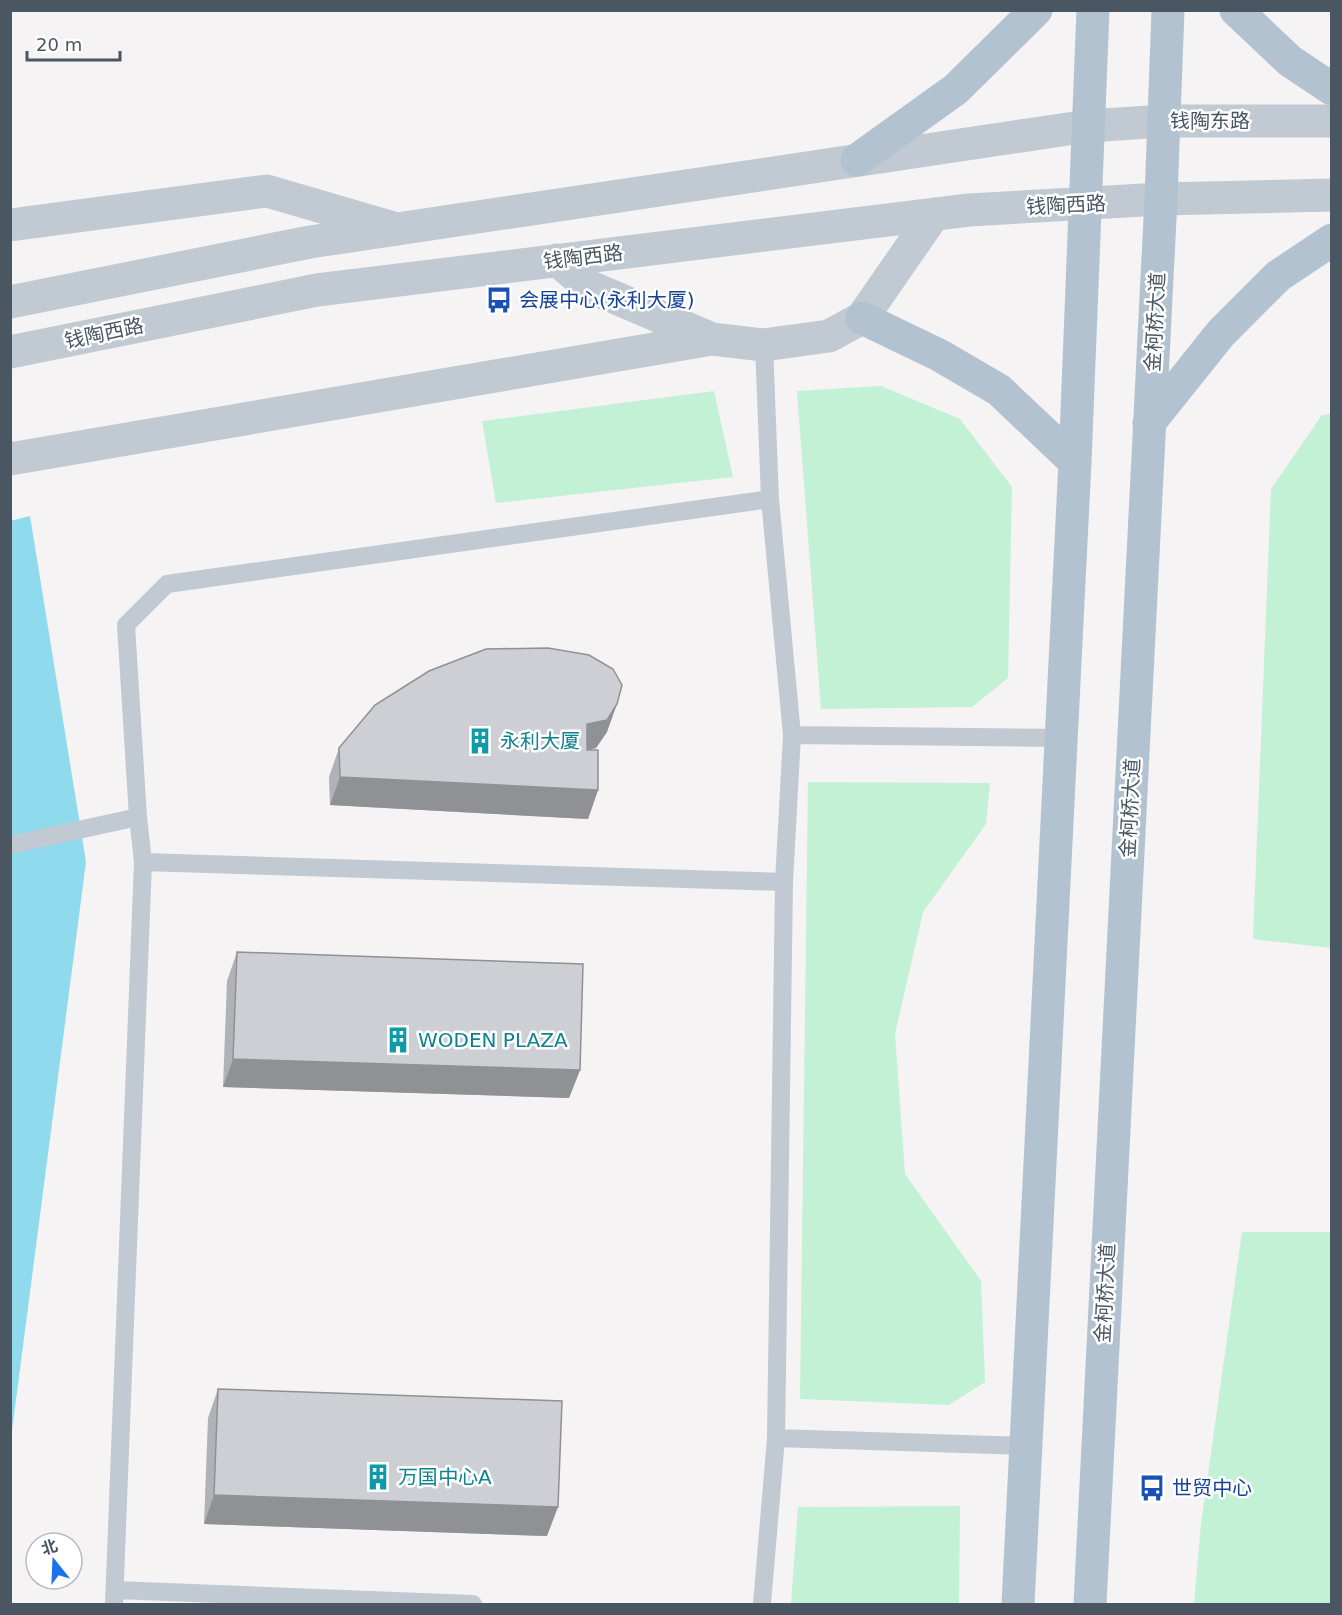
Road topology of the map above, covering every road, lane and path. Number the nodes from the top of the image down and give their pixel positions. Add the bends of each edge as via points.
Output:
1 (1036, 10) edge
2 (1093, 10) edge
3 (1168, 10) edge
4 (1236, 10) edge
5 (1332, 89) edge
6 (1164, 121) junction
7 (1332, 121) edge
8 (1088, 126) junction
9 (857, 160) junction
10 (1332, 195) edge
11 (1161, 199) junction
12 (1087, 204) junction
13 (934, 214) junction
14 (10, 225) edge
15 (397, 229) junction
16 (1332, 240) edge
17 (557, 260) junction
18 (10, 302) edge
19 (862, 318) junction
20 (712, 339) junction
21 (764, 345) junction
22 (10, 352) edge
23 (1149, 423) junction
24 (12, 459) edge
25 (1075, 462) junction
26 (770, 499) junction
27 (792, 735) junction
28 (1061, 738) junction
29 (138, 817) junction
30 (10, 844) edge
31 (143, 862) junction
32 (784, 882) junction
33 (776, 1437) junction
34 (1026, 1446) junction
35 (115, 1597) edge
36 (473, 1605) edge
37 (762, 1605) edge
38 (1018, 1605) edge
39 (1090, 1605) edge

1 - 9 main road via 956,89
2 - 8 main road
3 - 6 main road, 金柯桥大道
4 - 5 main road via 1290,62
6 - 7 street, 钱陶东路
6 - 8 street, 钱陶东路
6 - 11 main road, 金柯桥大道
8 - 9 street
8 - 12 main road
9 - 15 street
10 - 11 street
11 - 12 street, 钱陶西路
11 - 23 main road, 金柯桥大道
12 - 13 street, 钱陶西路
12 - 25 main road
13 - 17 street, 钱陶西路
13 - 19 street
14 - 15 street via 267,192
15 - 18 street via 310,242
16 - 23 main road via 1278,276 1221,333
17 - 20 street via 588,286
17 - 22 street, 钱陶西路 via 317,290
19 - 21 street via 829,336
19 - 25 main road via 939,355 999,390
20 - 21 street
20 - 24 street
21 - 26 lane
23 - 39 main road, 金柯桥大道
25 - 28 main road
26 - 27 lane
26 - 29 lane via 167,584 126,625
27 - 28 lane
27 - 32 lane
28 - 34 main road
29 - 30 lane
29 - 31 lane
31 - 32 lane
31 - 35 lane
32 - 33 lane
33 - 34 lane
33 - 37 lane
34 - 38 main road
35 - 36 lane

